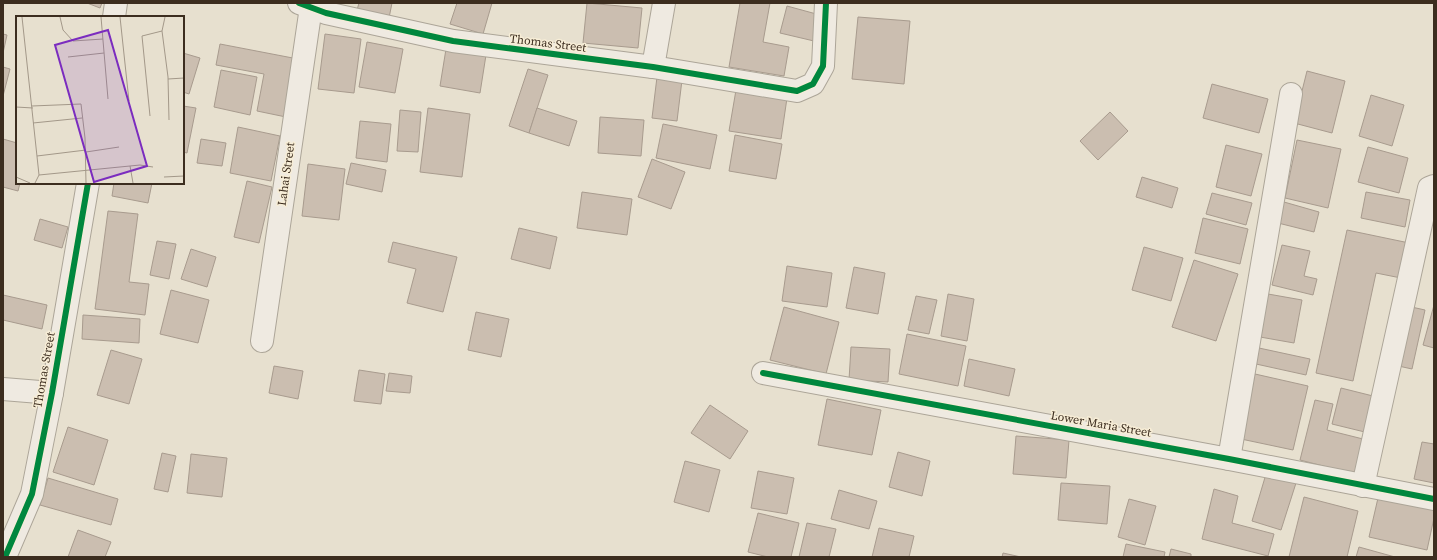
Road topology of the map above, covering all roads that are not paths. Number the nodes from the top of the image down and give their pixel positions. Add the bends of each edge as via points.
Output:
1 (116, 3) edge
2 (664, 3) edge
3 (826, 3) edge
4 (316, 7) edge
5 (114, 16) edge
6 (653, 67) junction
7 (1291, 94) dead end
8 (88, 184) edge
9 (1432, 187) edge
10 (262, 341) dead end
11 (763, 372) dead end
12 (3, 389) edge
13 (52, 393) junction
14 (1229, 459) junction
15 (1363, 486) junction
16 (1434, 499) edge
17 (5, 557) edge

1 - 5 street
2 - 6 street
3 - 6 street, Thomas Street via 823,66 813,84 797,92
4 - 6 street, Thomas Street via 453,41
4 - 10 street, Lahai Street
7 - 14 street
8 - 13 street, Thomas Street
9 - 15 street
11 - 14 street, Lower Maria Street
12 - 13 street
13 - 17 street, Thomas Street via 32,494
14 - 15 street, Lower Maria Street
15 - 16 street, Lower Maria Street

